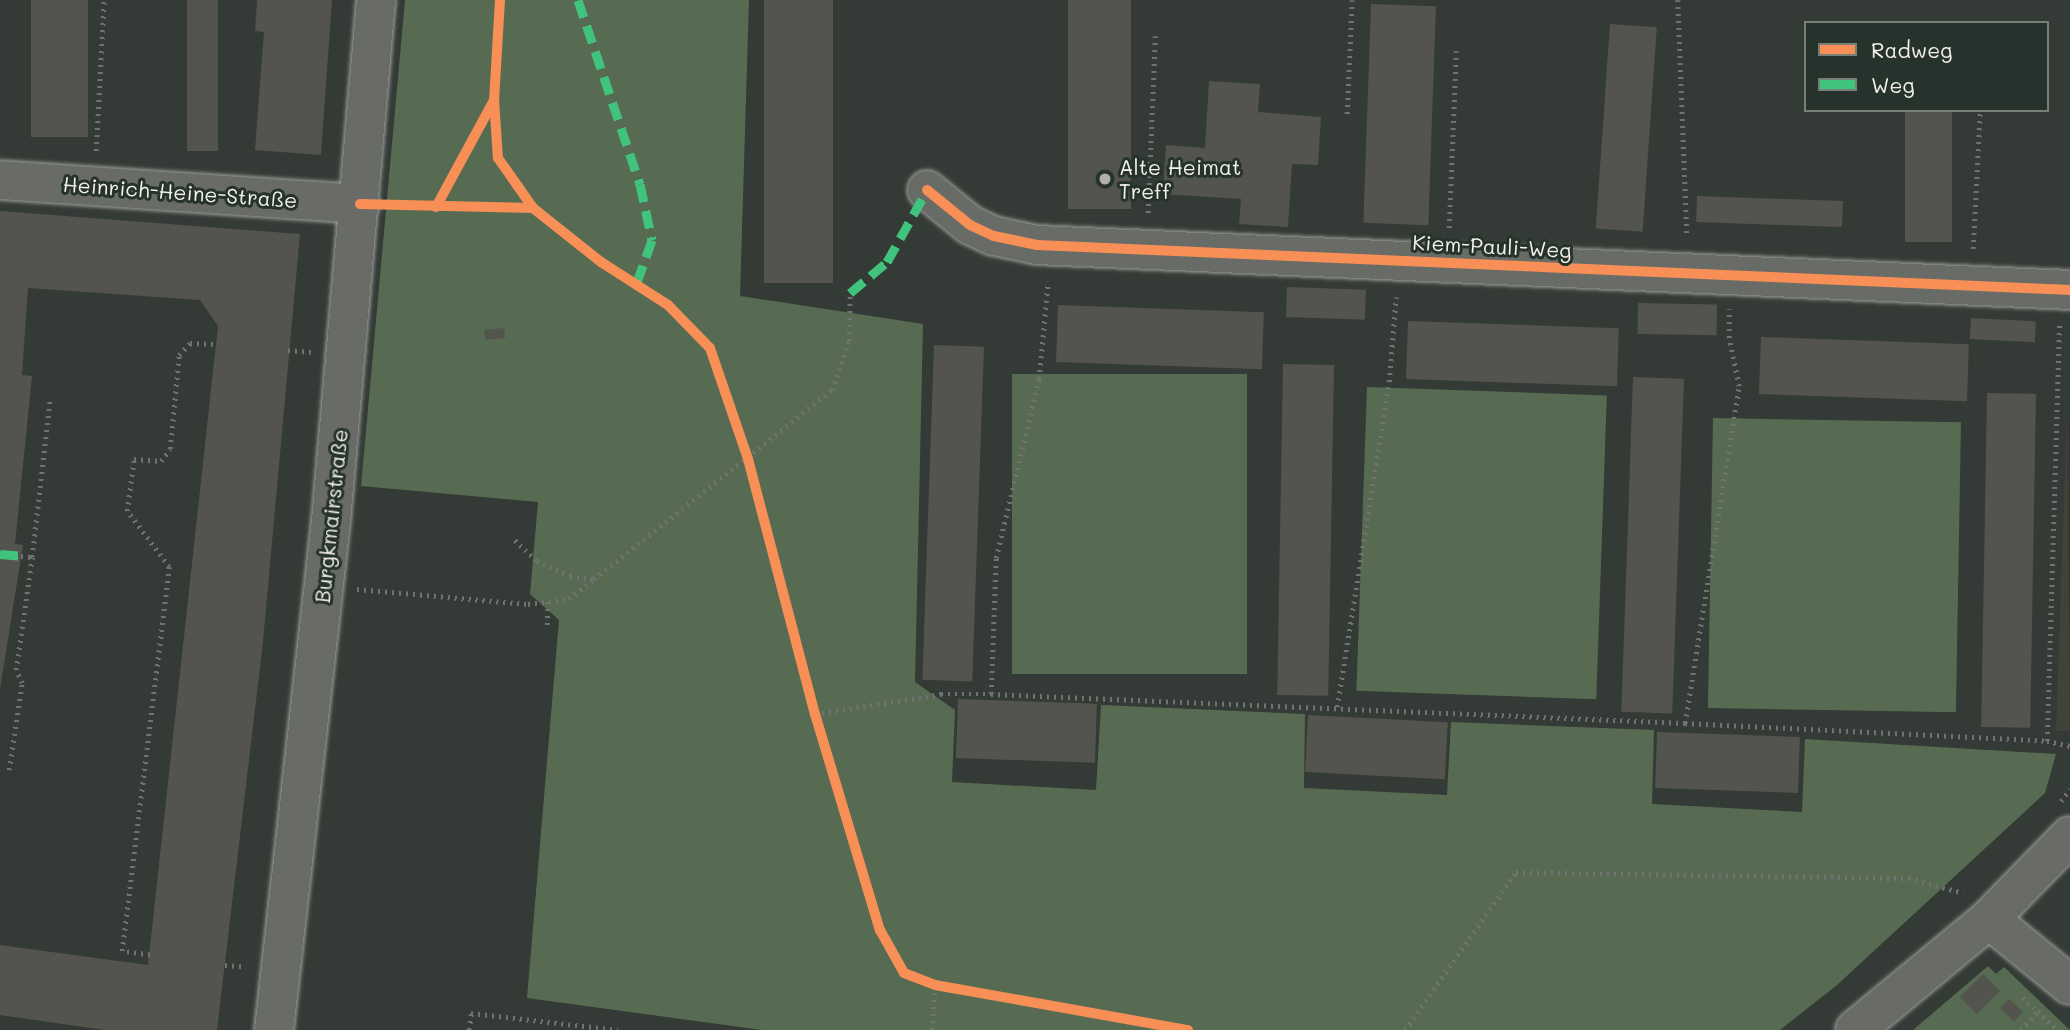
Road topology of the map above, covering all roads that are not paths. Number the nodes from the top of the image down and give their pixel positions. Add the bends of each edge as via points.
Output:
1 (376, 0) edge
2 (0, 180) edge
3 (927, 190) dead end
4 (360, 204) junction
5 (2065, 304) edge
6 (2070, 836) edge
7 (1975, 907) junction
8 (2070, 985) edge
9 (274, 1030) edge
10 (1855, 1030) edge

1 - 4 street, Burgkmairstraße
2 - 4 street, Heinrich-Heine-Straße
3 - 5 street, Kiem-Pauli-Weg via 970,225 994,236 1051,246 1972,285
4 - 9 street, Burgkmairstraße via 312,710
6 - 7 street
7 - 8 street
7 - 10 street

